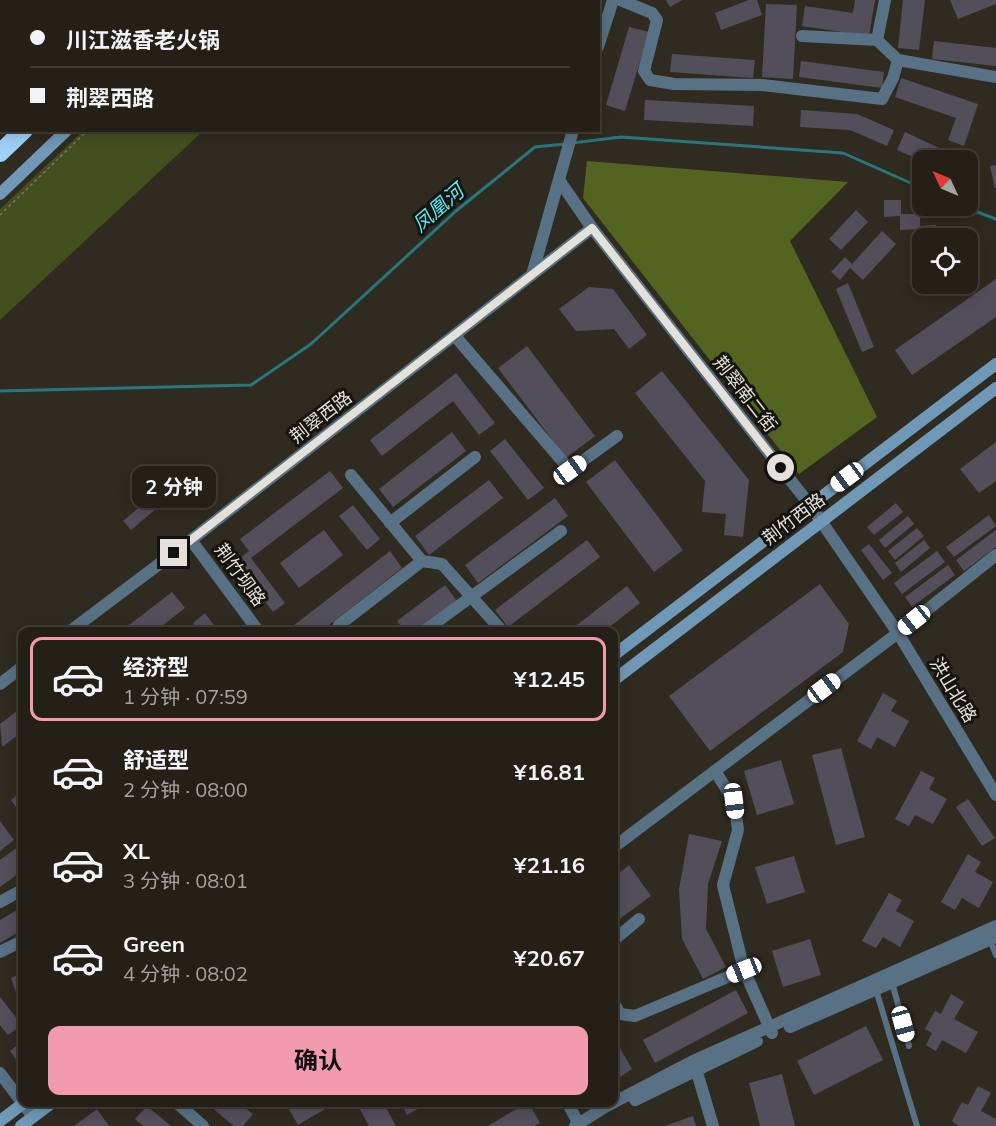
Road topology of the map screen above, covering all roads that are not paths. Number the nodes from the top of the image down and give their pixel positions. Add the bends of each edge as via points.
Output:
1 (613, 0) edge
2 (620, 0) edge
3 (885, 0) edge
4 (802, 36) dead end
5 (877, 40) junction
6 (600, 41) edge
7 (898, 60) junction
8 (996, 77) edge
9 (22, 132) edge
10 (65, 132) edge
11 (572, 132) edge
12 (0, 153) edge
13 (559, 180) junction
14 (0, 194) edge
15 (592, 228) junction
16 (532, 275) junction
17 (455, 336) junction
18 (996, 364) edge
19 (996, 388) edge
20 (617, 436) dead end
21 (475, 457) dead end
22 (351, 475) dead end
23 (810, 505) junction
24 (821, 521) junction
25 (390, 523) junction
26 (561, 531) dead end
27 (191, 540) junction
28 (996, 555) edge
29 (422, 561) junction
30 (471, 595) junction
31 (339, 625) dead end
32 (76, 627) edge
33 (255, 627) edge
34 (429, 627) edge
35 (499, 627) edge
36 (898, 633) junction
37 (618, 653) edge
38 (18, 670) edge
39 (618, 677) edge
40 (0, 684) edge
41 (715, 771) junction
42 (996, 795) edge
43 (618, 844) edge
44 (18, 892) edge
45 (0, 902) edge
46 (639, 919) dead end
47 (996, 926) edge
48 (618, 937) edge
49 (993, 938) edge
50 (18, 943) edge
51 (0, 952) edge
52 (996, 955) edge
53 (744, 970) junction
54 (892, 982) junction
55 (876, 989) junction
56 (618, 1010) edge
57 (771, 1031) junction
58 (909, 1046) dead end
59 (696, 1069) junction
60 (0, 1073) edge
61 (18, 1096) edge
62 (618, 1100) edge
63 (19, 1107) edge
64 (27, 1107) edge
65 (46, 1107) edge
66 (182, 1107) edge
67 (569, 1107) edge
68 (605, 1107) edge
69 (33, 1117) junction
70 (0, 1121) edge
71 (578, 1125) edge
72 (21, 1126) edge
73 (203, 1126) edge
74 (714, 1126) edge
75 (917, 1126) edge

1 - 6 street
2 - 7 street via 652,13 657,20 644,71 650,80 762,85 882,99
3 - 5 street
4 - 5 street
5 - 7 street
7 - 8 street
9 - 12 highway
10 - 14 main road
11 - 13 street
13 - 15 street, 荆翠南二街
13 - 16 street
15 - 16 street, 荆翠西路
15 - 23 street, 荆翠南二街
16 - 17 street, 荆翠西路
17 - 20 street via 570,470
17 - 27 street, 荆翠西路
18 - 23 main road, 荆竹西路
19 - 24 main road, 荆竹西路
21 - 25 street
22 - 25 street
23 - 24 street, 荆翠南二街
23 - 37 main road, 荆竹西路
24 - 36 street, 荆翠南二街
24 - 39 main road, 荆竹西路
25 - 29 street
26 - 30 street
27 - 32 street, 荆翠西路
27 - 33 street, 荆竹坝路
28 - 36 street
29 - 30 street via 442,564
29 - 31 street
30 - 34 street
30 - 35 street
36 - 41 street
36 - 42 street, 洪山北路
38 - 40 street
41 - 43 street
41 - 53 street via 734,801 738,830 723,885
44 - 45 street
46 - 48 street
47 - 57 street
49 - 52 lane
49 - 54 street
50 - 51 street
53 - 56 street via 634,1016
53 - 57 street
54 - 55 street
54 - 58 lane
55 - 57 street
55 - 75 lane
57 - 59 street
57 - 62 street via 693,1061
59 - 71 street via 612,1113
59 - 74 street
60 - 61 street
63 - 70 main road
64 - 69 street
65 - 69 main road
66 - 73 street
67 - 71 street
68 - 71 street
69 - 72 main road

